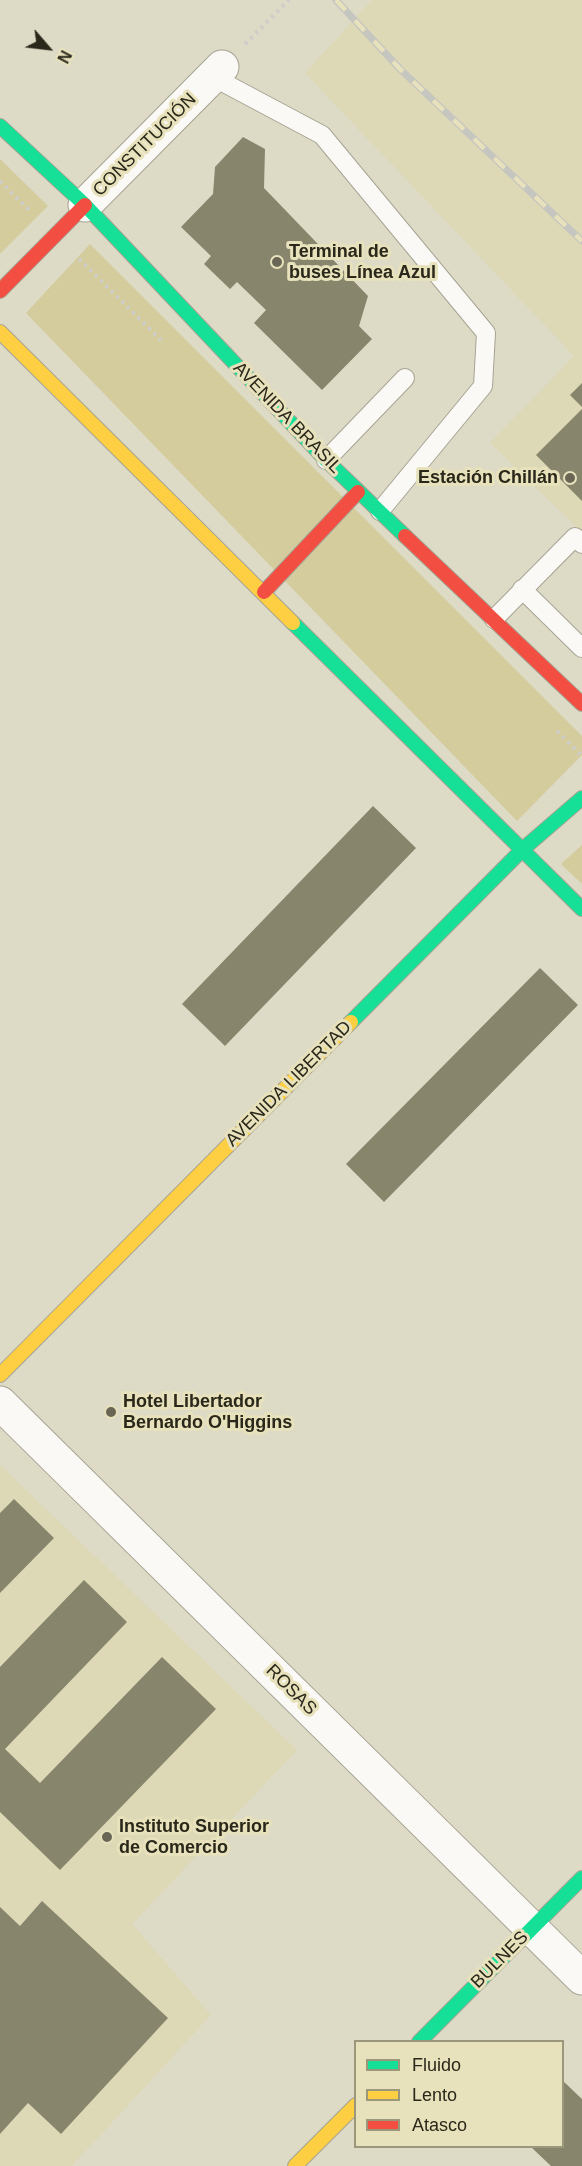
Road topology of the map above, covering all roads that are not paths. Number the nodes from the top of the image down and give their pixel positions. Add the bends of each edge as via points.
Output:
1 (218, 72) joint
2 (0, 126) edge
3 (85, 205) junction
4 (0, 291) edge
5 (0, 332) edge
6 (405, 378) dead end
7 (326, 460) junction
8 (358, 492) junction
9 (380, 511) junction
10 (582, 544) edge
11 (522, 589) junction
12 (264, 592) junction
13 (494, 619) junction
14 (582, 648) edge
15 (582, 704) edge
16 (582, 798) edge
17 (523, 849) junction
18 (582, 909) edge
19 (0, 1375) edge
20 (0, 1403) edge
21 (582, 1878) edge
22 (532, 1928) junction
23 (582, 1978) edge
24 (421, 2040) edge
25 (354, 2107) edge
26 (295, 2166) edge

1 - 3 street, CONSTITUCIÓN
1 - 9 lane via 322,135 486,333 483,386
2 - 3 main road, AVENIDA BRASIL
3 - 4 main road, CONSTITUCIÓN
3 - 7 main road, AVENIDA BRASIL
5 - 12 main road
6 - 7 lane
7 - 8 main road, AVENIDA BRASIL
8 - 9 main road, AVENIDA BRASIL
8 - 12 main road
9 - 13 main road, AVENIDA BRASIL
10 - 11 lane via 575,537
11 - 13 lane
11 - 14 lane
12 - 17 main road
13 - 15 main road, AVENIDA BRASIL
16 - 17 main road, AVENIDA LIBERTAD
17 - 18 main road
17 - 19 main road, AVENIDA LIBERTAD
20 - 22 street, ROSAS
21 - 22 main road, BULNES
22 - 23 street, ROSAS
22 - 24 main road, BULNES
25 - 26 main road

